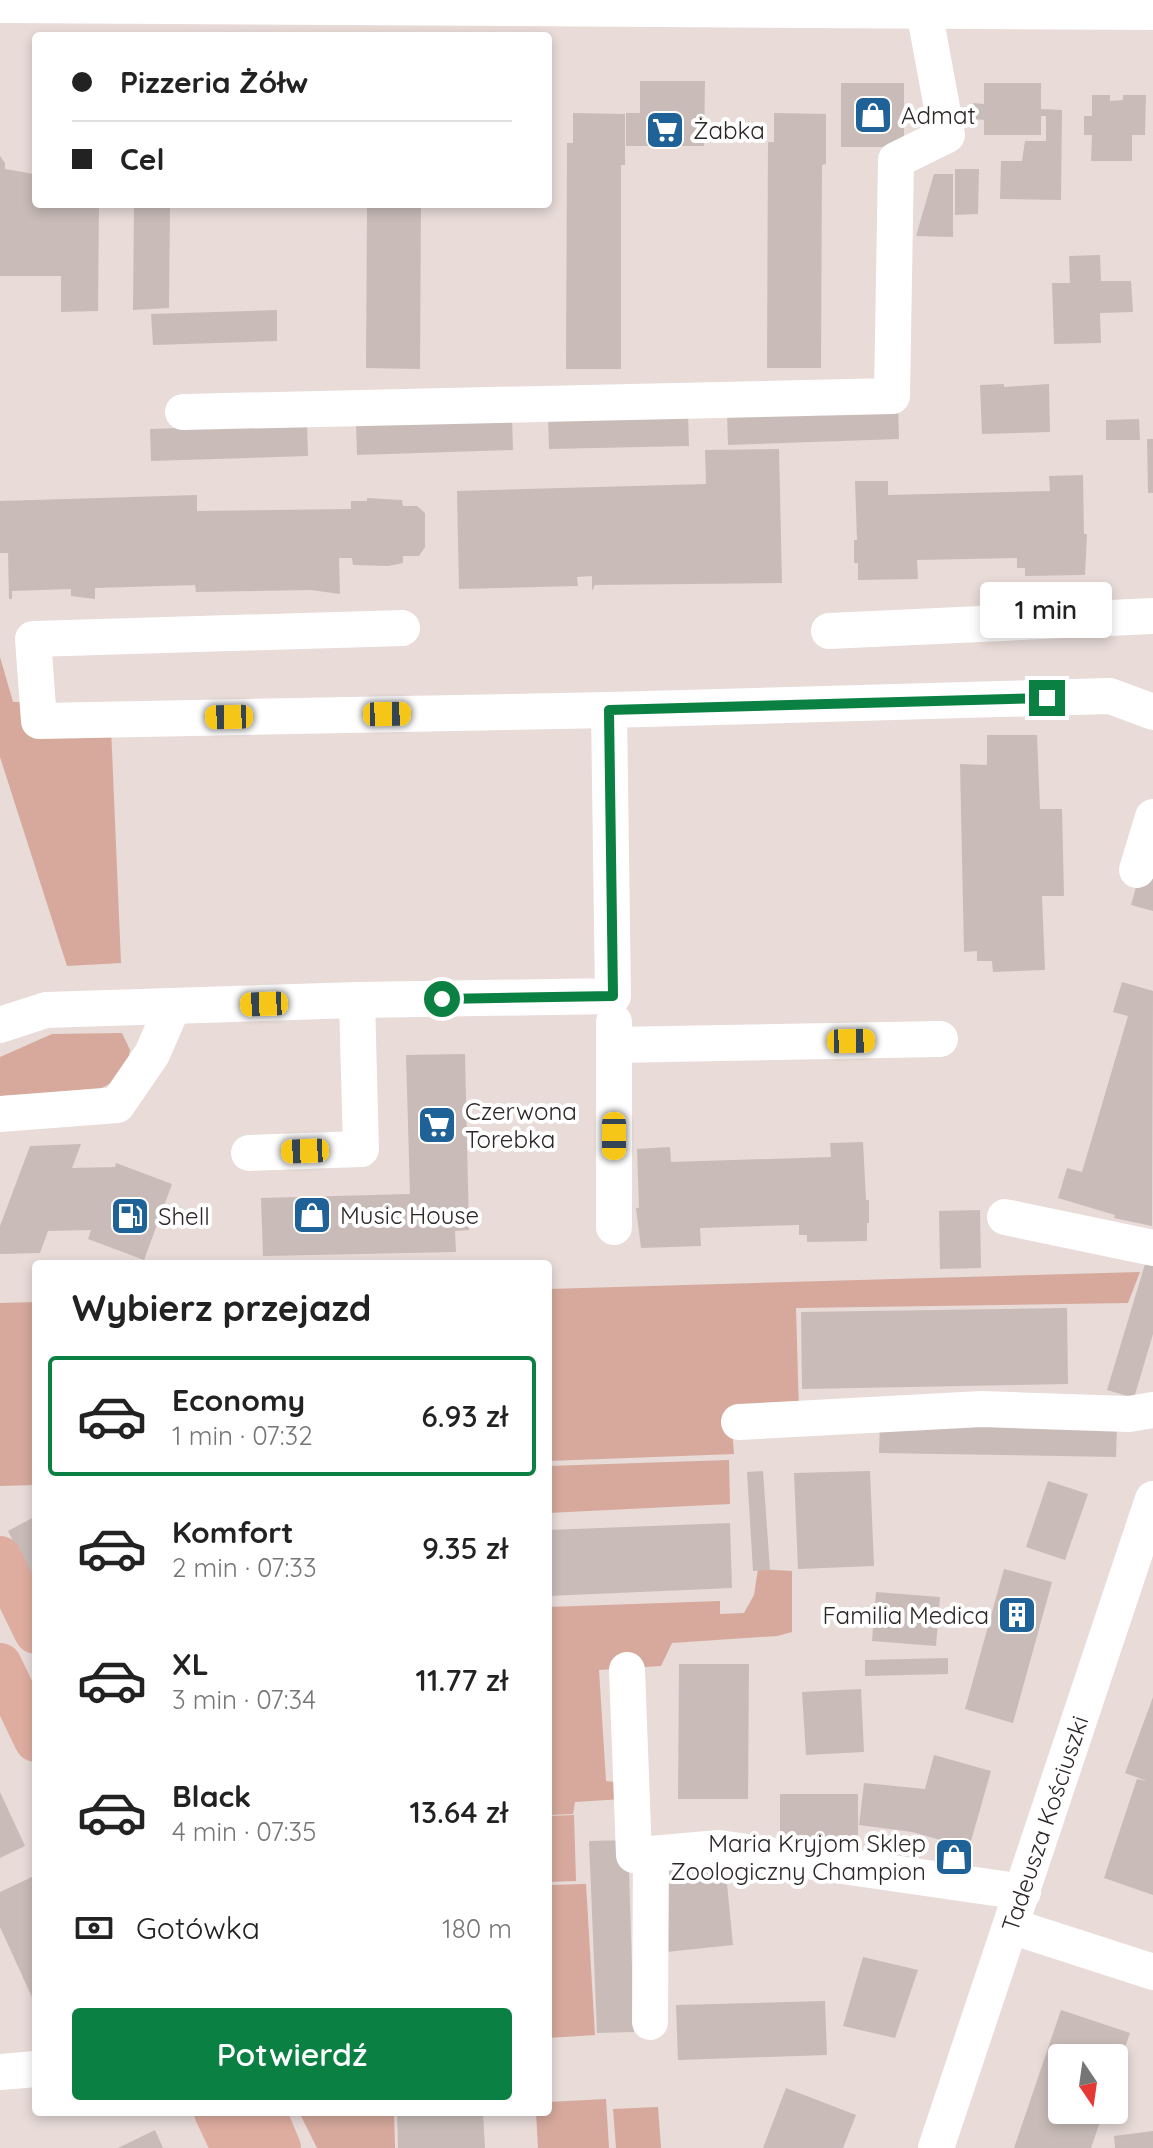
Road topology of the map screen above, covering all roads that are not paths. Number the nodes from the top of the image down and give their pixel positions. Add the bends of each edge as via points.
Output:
1 (77, 2) edge
2 (524, 4) edge
3 (0, 5) edge
4 (924, 10) junction
5 (1153, 12) edge
6 (183, 412) dead end
7 (1153, 616) edge
8 (402, 628) dead end
9 (829, 631) dead end
10 (609, 710) junction
11 (1153, 712) edge
12 (1153, 817) edge
13 (1137, 870) dead end
14 (613, 996) junction
15 (357, 1000) junction
16 (172, 1008) junction
17 (1, 1022) edge
18 (940, 1039) dead end
19 (614, 1045) junction
20 (0, 1114) edge
21 (249, 1153) dead end
22 (1005, 1217) dead end
23 (614, 1227) dead end
24 (1153, 1248) edge
25 (1153, 1410) edge
26 (739, 1422) dead end
27 (1153, 1499) edge
28 (0, 1558) edge
29 (32, 1624) edge
30 (0, 1665) edge
31 (627, 1670) dead end
32 (32, 1732) edge
33 (651, 1854) junction
34 (1023, 1892) junction
35 (1011, 1926) junction
36 (1153, 1972) edge
37 (650, 2022) dead end
38 (32, 2069) edge
39 (0, 2072) edge
40 (218, 2116) edge
41 (266, 2116) edge
42 (233, 2148) edge
43 (279, 2148) edge
44 (936, 2148) edge

1 - 2 street
1 - 3 street
2 - 4 street
4 - 5 street
4 - 6 street via 947,135 896,160 892,396
7 - 9 street
8 - 10 street via 33,639 39,721
10 - 11 street via 1110,696
10 - 14 street
12 - 13 street
14 - 15 street
14 - 19 street
15 - 16 street
15 - 21 street via 361,1149
16 - 17 street via 46,1010
16 - 20 street via 152,1054 117,1105
18 - 19 street
19 - 23 street
22 - 24 street
25 - 26 street via 1129,1414 982,1409
27 - 34 street, Tadeusza Kościuszki
28 - 29 main road
30 - 32 main road
31 - 33 street via 634,1855
33 - 34 street via 719,1848
33 - 37 street
34 - 35 street, Tadeusza Kościuszki
35 - 36 street
35 - 44 street, Tadeusza Kościuszki
38 - 39 street
40 - 42 main road
41 - 43 main road

